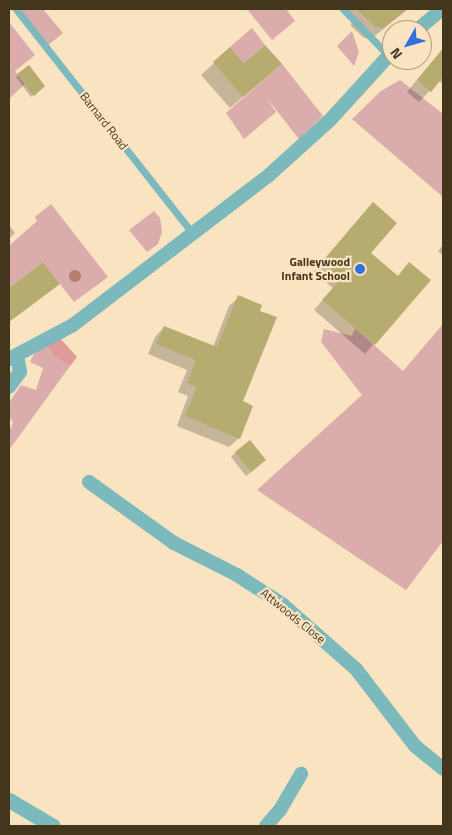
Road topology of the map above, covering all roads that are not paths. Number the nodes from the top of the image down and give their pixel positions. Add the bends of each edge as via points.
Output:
1 (16, 9) edge
2 (344, 9) edge
3 (442, 9) edge
4 (429, 20) edge
5 (382, 45) edge
6 (382, 62) edge
7 (192, 234) junction
8 (13, 357) edge
9 (9, 387) edge
10 (89, 482) dead end
11 (443, 769) edge
12 (302, 774) dead end
13 (9, 800) edge
14 (53, 826) edge
15 (266, 826) edge

1 - 7 lane, Barnard Road
2 - 5 lane
3 - 4 street
6 - 7 street via 331,119 268,176
7 - 8 street via 73,325
8 - 9 street via 20,372
10 - 11 street, Attwoods Close via 169,540 237,575 282,604 356,669 415,746
12 - 15 street
13 - 14 street

